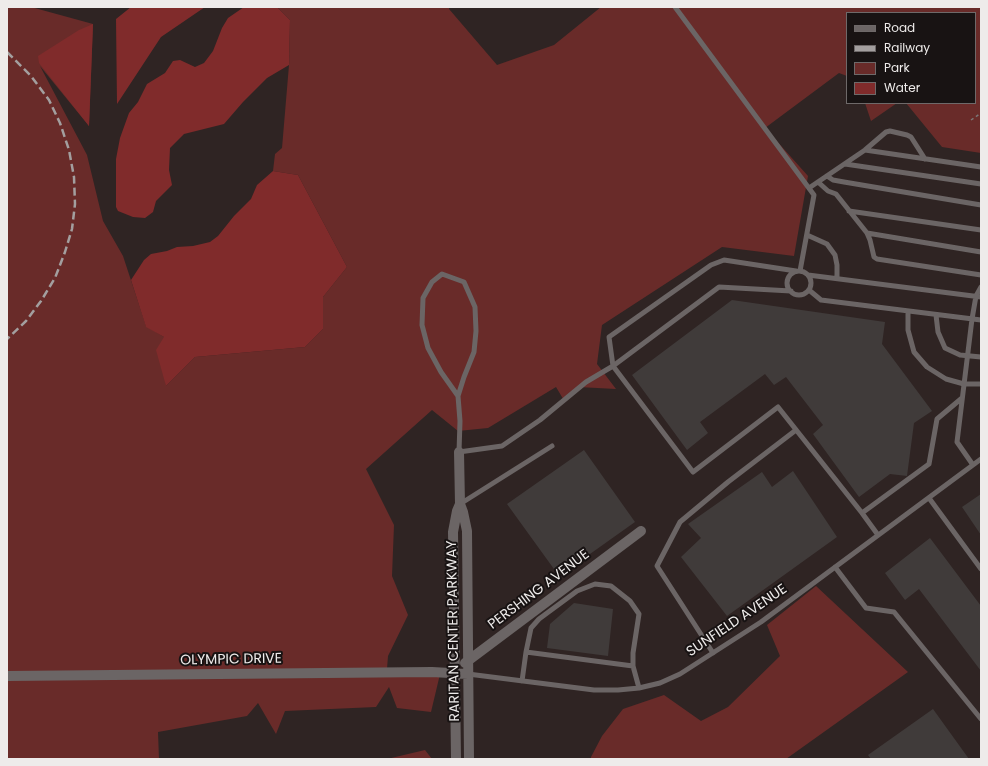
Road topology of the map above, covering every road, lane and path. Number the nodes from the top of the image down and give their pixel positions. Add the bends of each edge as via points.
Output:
1 (675, 7) edge
2 (981, 113) edge
3 (971, 120) dead end
4 (865, 150) junction
5 (925, 159) junction
6 (844, 164) junction
7 (981, 167) edge
8 (827, 176) junction
9 (818, 182) junction
10 (981, 184) edge
11 (809, 188) junction
12 (981, 205) edge
13 (849, 211) junction
14 (981, 230) edge
15 (867, 233) junction
16 (808, 235) junction
17 (981, 252) edge
18 (798, 271) junction
19 (808, 274) junction
20 (981, 275) edge
21 (837, 278) junction
22 (981, 287) edge
23 (809, 290) junction
24 (791, 291) junction
25 (979, 296) edge
26 (908, 311) junction
27 (936, 315) junction
28 (972, 319) junction
29 (981, 320) edge
30 (968, 356) junction
31 (981, 357) edge
32 (613, 366) junction
33 (964, 384) junction
34 (981, 384) edge
35 (458, 396) junction
36 (962, 398) junction
37 (796, 430) junction
38 (552, 446) dead end
39 (459, 452) junction
40 (981, 459) edge
41 (973, 465) junction
42 (929, 498) junction
43 (460, 504) junction
44 (862, 513) junction
45 (641, 531) dead end
46 (878, 535) junction
47 (835, 567) junction
48 (981, 569) edge
49 (526, 652) junction
50 (713, 653) junction
51 (468, 660) junction
52 (633, 666) junction
53 (455, 673) junction
54 (468, 674) junction
55 (7, 676) edge
56 (522, 680) junction
57 (639, 688) junction
58 (981, 719) edge
59 (456, 759) edge
60 (469, 759) edge

1 - 11 lane
2 - 3 path
4 - 5 lane
4 - 5 lane via 890,131 911,137
4 - 6 lane
5 - 7 lane
6 - 8 lane
6 - 10 lane
8 - 9 lane
8 - 12 lane via 833,180
9 - 11 lane
9 - 13 lane via 836,194
11 - 16 lane via 814,195
13 - 14 lane
13 - 15 lane
15 - 17 lane
15 - 20 lane via 874,257 877,259
16 - 18 lane
16 - 21 lane via 827,244 836,255
18 - 19 lane
18 - 24 lane via 792,273 788,280
18 - 32 lane via 724,260 711,265 609,337
19 - 21 lane
19 - 23 lane via 811,282
21 - 25 lane
22 - 25 lane
23 - 24 lane via 800,295
23 - 26 lane via 821,300
24 - 32 lane via 719,287
25 - 28 lane
26 - 27 lane
26 - 33 lane via 908,330 914,352 928,367 946,379
27 - 28 lane
27 - 30 lane via 938,332 945,348
28 - 29 lane
28 - 30 lane
30 - 31 lane
30 - 33 lane
32 - 37 lane via 693,472 778,407
32 - 39 lane via 586,382 540,420 502,446
33 - 34 lane
33 - 36 lane
35 - 35 lane via 474,352 474,307 464,282 442,274 432,282 423,298 422,325 428,348
35 - 39 lane
36 - 41 lane via 957,442
36 - 44 lane via 937,419 929,464
37 - 44 lane
37 - 50 lane via 680,522 657,566
38 - 43 lane
39 - 43 street, RARITAN CENTER PARKWAY
40 - 41 lane, SUNFIELD AVENUE
41 - 42 lane, SUNFIELD AVENUE
42 - 46 lane, SUNFIELD AVENUE
42 - 48 lane
43 - 51 street, RARITAN CENTER PARKWAY via 467,531
43 - 53 street, RARITAN CENTER PARKWAY via 453,532
44 - 46 lane
45 - 51 street, PERSHING AVENUE
46 - 47 lane, SUNFIELD AVENUE
47 - 50 lane, SUNFIELD AVENUE via 751,629
47 - 58 lane via 866,608 894,612
49 - 52 lane
49 - 52 lane via 531,628 539,619 577,591 595,584 611,586 630,601 639,614 632,653
49 - 56 lane
50 - 57 lane, SUNFIELD AVENUE via 680,674 660,683
51 - 53 street, PERSHING AVENUE
51 - 54 street, RARITAN CENTER PARKWAY
52 - 57 lane
53 - 54 street, OLYMPIC DRIVE
53 - 55 street, OLYMPIC DRIVE
53 - 59 street, RARITAN CENTER PARKWAY
54 - 56 lane, SUNFIELD AVENUE
54 - 60 street, RARITAN CENTER PARKWAY
56 - 57 lane, SUNFIELD AVENUE via 594,690

